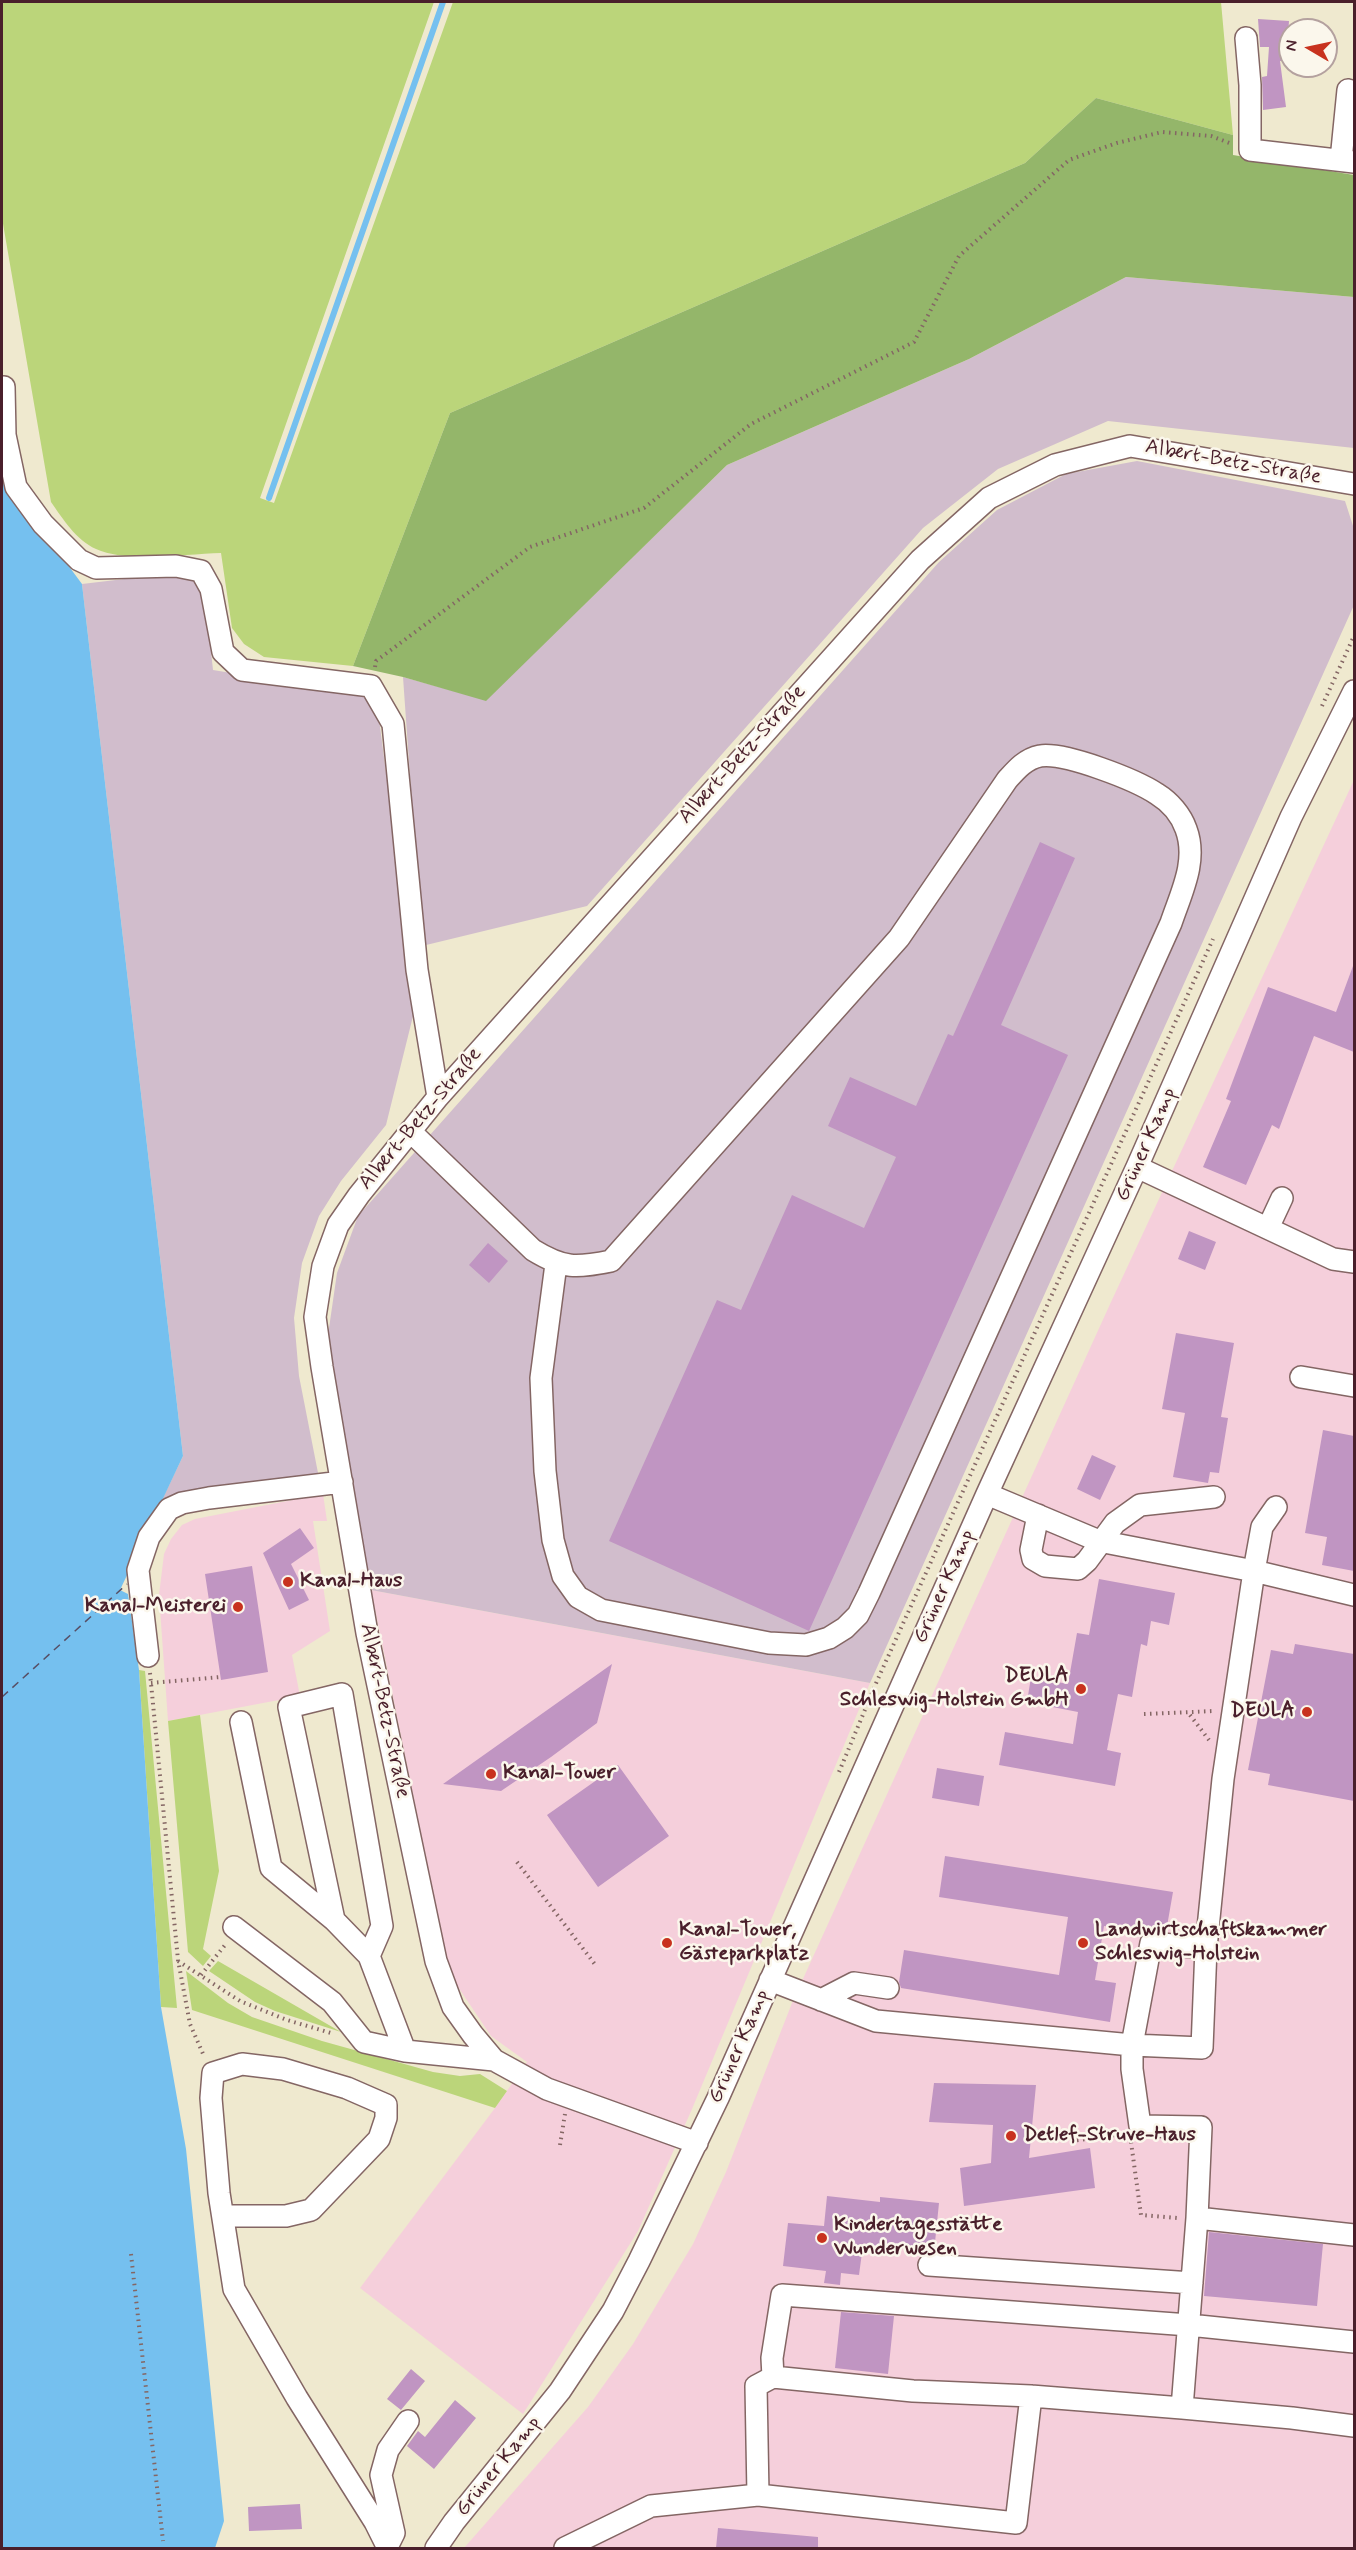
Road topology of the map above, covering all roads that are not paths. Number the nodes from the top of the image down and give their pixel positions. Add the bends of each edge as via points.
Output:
1 (1246, 38) dead end
2 (1348, 90) dead end
3 (1348, 161) edge
4 (4, 387) dead end
5 (1354, 484) edge
6 (1354, 691) edge
7 (438, 1097) junction
8 (410, 1131) junction
9 (1137, 1167) junction
10 (1282, 1198) dead end
11 (1268, 1228) junction
12 (1354, 1262) edge
13 (556, 1264) junction
14 (1301, 1377) dead end
15 (1354, 1386) edge
16 (342, 1482) junction
17 (987, 1494) junction
18 (1214, 1497) dead end
19 (1276, 1508) dead end
20 (1038, 1515) junction
21 (1100, 1541) junction
22 (1254, 1571) junction
23 (1354, 1596) edge
24 (148, 1656) road end
25 (241, 1722) dead end
26 (334, 1920) junction
27 (235, 1928) road end
28 (1206, 1948) junction
29 (369, 1956) junction
30 (770, 1980) junction
31 (888, 1988) dead end
32 (821, 2000) junction
33 (1132, 2045) junction
34 (405, 2050) junction
35 (494, 2060) junction
36 (697, 2143) junction
37 (223, 2216) junction
38 (1197, 2218) junction
39 (1354, 2235) edge
40 (929, 2265) dead end
41 (1192, 2283) junction
42 (1189, 2325) junction
43 (1354, 2342) edge
44 (773, 2377) junction
45 (1031, 2396) junction
46 (1182, 2408) junction
47 (408, 2421) dead end
48 (1354, 2426) edge
49 (758, 2495) junction
50 (388, 2548) edge
51 (436, 2548) edge
52 (565, 2548) edge

1 - 3 street via 1250,150
2 - 3 street
4 - 7 street via 5,435 16,487 43,524 79,560 96,568 176,566 201,571 211,589 223,652 242,670 371,686 393,724 417,970
5 - 7 street, Albert-Betz-Straße via 1130,446 1055,465 989,498 920,560
6 - 9 street, Grüner Kamp via 1291,817
7 - 8 street, Albert-Betz-Straße
8 - 13 street via 533,1250
8 - 16 street, Albert-Betz-Straße via 338,1225 323,1266 315,1317
9 - 11 street
9 - 17 street, Grüner Kamp
10 - 11 street
11 - 12 street via 1333,1259
13 - 13 street via 584,1266 611,1261 639,1232 899,938 1007,780 1023,764 1039,756 1062,757 1156,793 1174,808 1186,829 1190,850 1189,870 1171,923 869,1593 858,1615 845,1628 806,1645 769,1643 601,1610 578,1597 563,1576 553,1540 545,1471 541,1378
14 - 15 street
16 - 24 street via 209,1498 169,1509 149,1537 138,1570
16 - 35 street, Albert-Betz-Straße via 366,1633 436,1961 453,2007
17 - 20 street
17 - 30 street, Grüner Kamp
18 - 21 street via 1140,1505 1115,1523
19 - 22 street via 1262,1527
20 - 21 street
20 - 21 street via 1031,1550 1038,1563 1078,1569
21 - 22 street
22 - 23 street
22 - 28 street via 1222,1779
25 - 26 street via 272,1868
26 - 29 street
26 - 29 street via 289,1707 342,1694 382,1926
27 - 34 street via 332,2002 364,2042
28 - 33 street via 1151,1943
28 - 33 street via 1202,2049
29 - 34 street
30 - 32 street
30 - 36 street, Grüner Kamp
31 - 32 street via 854,1983
32 - 33 street via 876,2021
33 - 38 street via 1140,2126 1201,2127
34 - 35 street
35 - 36 street, Albert-Betz-Straße via 548,2089
36 - 51 street, Grüner Kamp via 613,2311 560,2391
37 - 37 street via 211,2098 213,2073 242,2064 284,2069 347,2088 386,2105 379,2139 311,2210 286,2216
37 - 50 street via 234,2289
38 - 39 street
38 - 41 street
40 - 41 street
41 - 42 street
42 - 43 street
42 - 44 street via 782,2295 771,2358
42 - 46 street
44 - 45 street via 913,2391
44 - 49 street via 756,2386
45 - 46 street
45 - 49 street via 1016,2523
46 - 48 street
47 - 50 street via 388,2450 381,2475 394,2532
49 - 52 street via 651,2506

